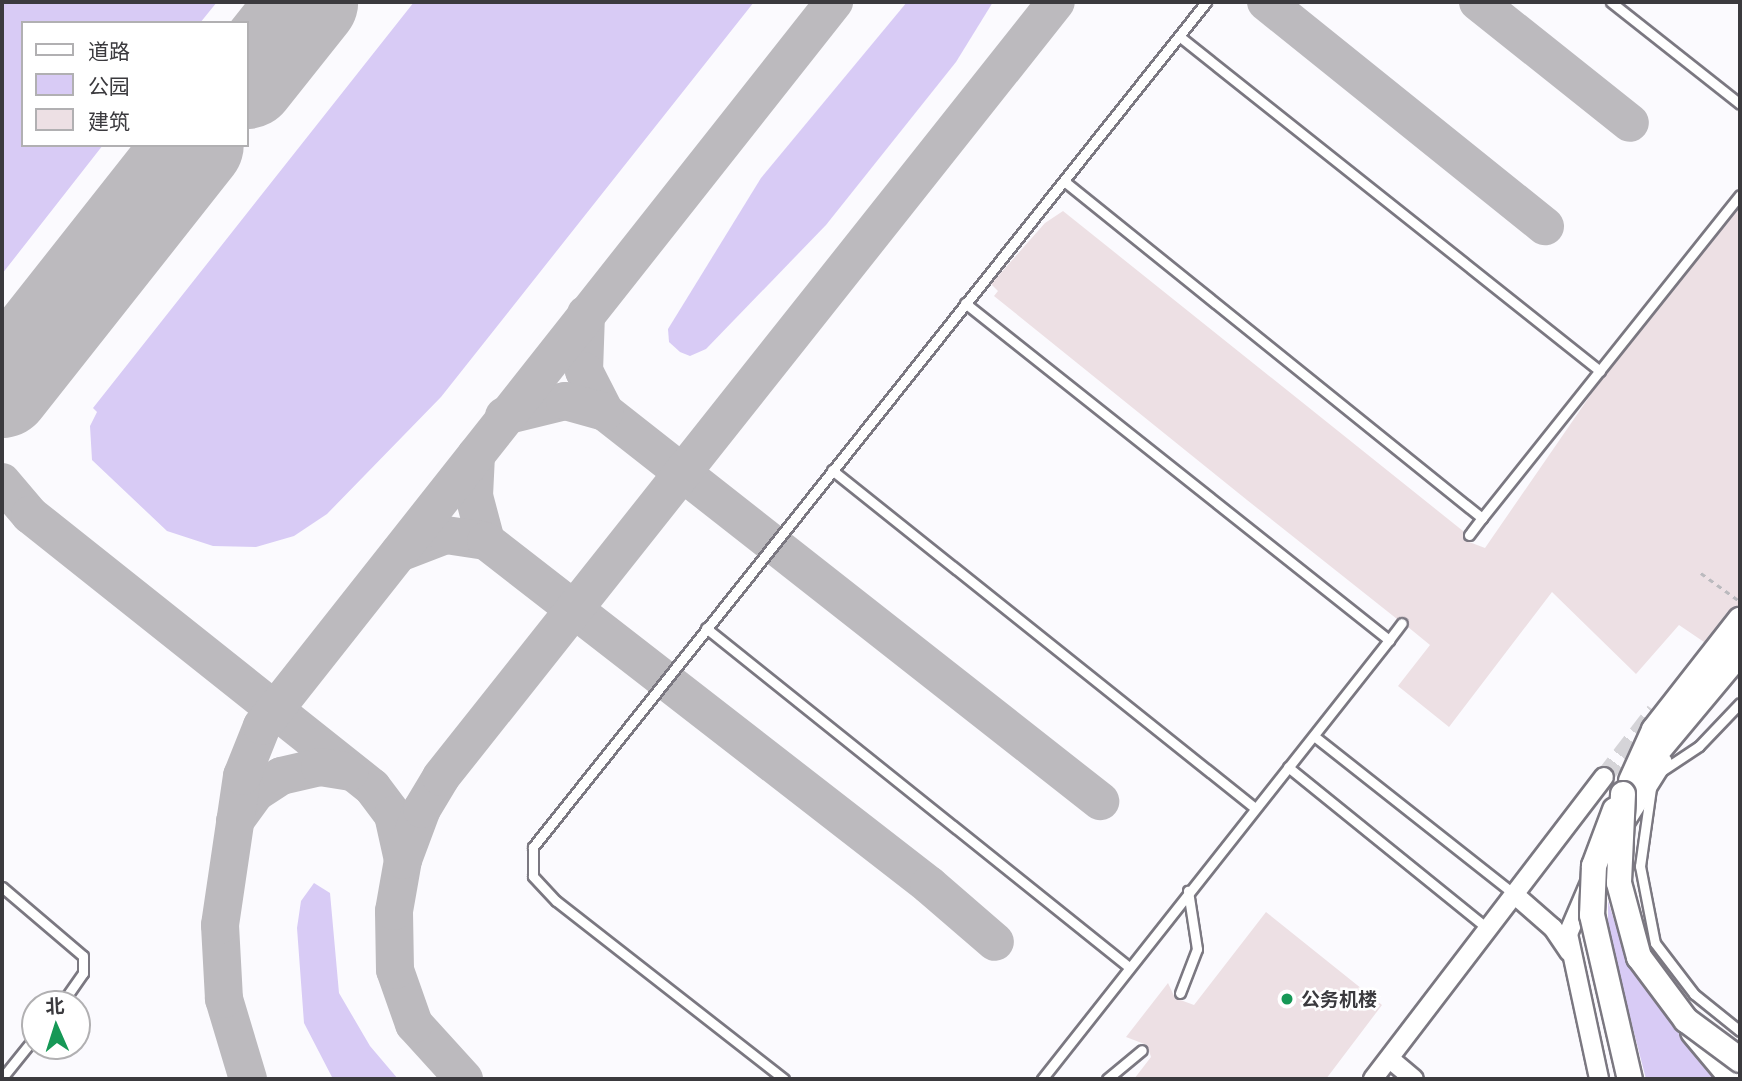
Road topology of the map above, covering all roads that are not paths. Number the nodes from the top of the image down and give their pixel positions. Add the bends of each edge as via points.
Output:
1 (1206, 2) edge
2 (1611, 2) edge
3 (1179, 36) junction
4 (1740, 104) edge
5 (1064, 181) junction
6 (1740, 195) edge
7 (965, 303) junction
8 (1600, 371) junction
9 (832, 470) junction
10 (1482, 518) junction
11 (1469, 535) dead end
12 (1740, 620) edge
13 (1402, 623) dead end
14 (706, 628) junction
15 (1389, 640) junction
16 (1740, 653) edge
17 (1740, 662) edge
18 (1740, 703) edge
19 (1731, 713) junction
20 (1740, 721) edge
21 (1314, 736) junction
22 (1288, 767) junction
23 (1604, 777) tunnel mouth
24 (1635, 784) junction
25 (1255, 808) junction
26 (2, 887) edge
27 (1188, 891) junction
28 (1514, 894) junction
29 (1487, 928) junction
30 (1573, 965) junction
31 (1129, 967) junction
32 (71, 990) edge
33 (1180, 993) dead end
34 (1686, 1020) junction
35 (1740, 1031) edge
36 (1142, 1050) dead end
37 (21, 1054) edge
38 (1390, 1059) junction
39 (1740, 1060) edge
40 (2, 1078) edge
41 (783, 1079) edge
42 (1042, 1079) edge
43 (1108, 1079) edge
44 (1373, 1079) edge
45 (1413, 1079) edge
46 (1599, 1079) edge
47 (1630, 1079) edge
48 (1735, 1079) edge

1 - 3 lane
2 - 4 lane
3 - 5 lane
3 - 8 lane
5 - 7 lane
5 - 10 lane
6 - 8 lane
7 - 9 lane
7 - 15 lane
8 - 10 lane
9 - 14 lane
9 - 25 lane
10 - 11 lane
12 - 24 main road via 1654,730
13 - 15 lane
14 - 31 lane
14 - 41 lane via 539,838 531,867 556,901
15 - 21 lane
16 - 24 main road
17 - 24 street
18 - 19 lane
19 - 20 lane
19 - 24 lane via 1699,746
21 - 22 lane
21 - 28 lane
22 - 25 lane
22 - 29 lane
23 - 28 street
24 - 30 street via 1579,899 1568,934
24 - 34 main road, bridge via 1618,846 1622,907 1639,957
24 - 35 lane via 1648,824 1641,891 1655,943 1694,994
24 - 47 main road, bridge via 1599,847 1592,890 1596,936
25 - 27 lane
26 - 32 lane via 83,957 83,973
27 - 31 lane
27 - 33 lane via 1197,949
28 - 29 street
28 - 30 street via 1553,928
29 - 38 street
30 - 46 street
31 - 42 lane
34 - 39 main road, bridge
34 - 48 main road, bridge
36 - 43 lane
37 - 40 lane
38 - 44 street
38 - 45 street

